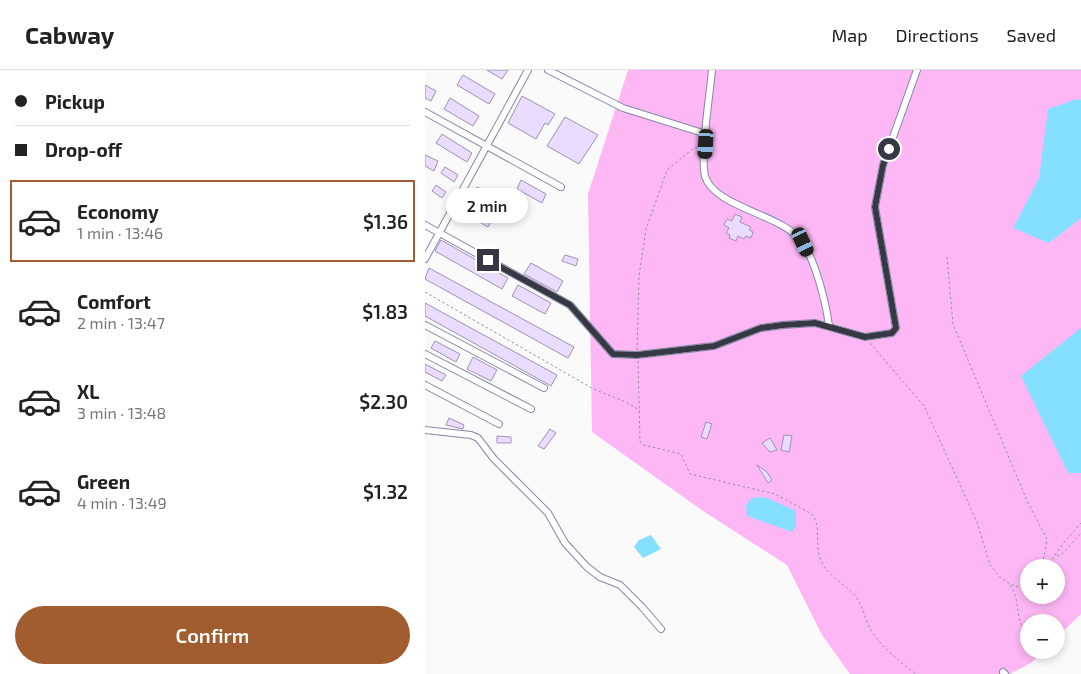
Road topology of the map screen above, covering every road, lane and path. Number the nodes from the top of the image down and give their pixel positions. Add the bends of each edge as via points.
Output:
1 (528, 70) edge
2 (548, 70) edge
3 (712, 70) edge
4 (917, 70) edge
5 (425, 112) edge
6 (706, 134) junction
7 (706, 144) junction
8 (485, 145) junction
9 (561, 187) dead end
10 (425, 225) edge
11 (439, 233) junction
12 (947, 257) dead end
13 (425, 259) edge
14 (425, 292) edge
15 (425, 325) edge
16 (829, 326) junction
17 (865, 337) junction
18 (425, 354) edge
19 (637, 355) junction
20 (425, 385) edge
21 (544, 388) dead end
22 (531, 409) dead end
23 (639, 411) junction
24 (499, 424) dead end
25 (425, 430) edge
26 (1081, 523) edge
27 (1081, 533) edge
28 (1056, 557) joint
29 (1044, 559) edge
30 (1010, 584) junction
31 (1020, 587) edge
32 (1020, 625) edge
33 (661, 629) dead end
34 (916, 674) edge

1 - 8 street
2 - 6 street via 623,108
3 - 6 street
4 - 17 street via 883,165 875,207 896,328 892,333
5 - 8 street
6 - 7 street
7 - 16 street via 705,176 711,189 789,229 803,242 811,258
7 - 19 path via 694,148 667,170 645,229 639,276
8 - 9 street
8 - 11 street
10 - 11 street
11 - 13 street
11 - 19 street via 570,305 613,354
12 - 29 path via 953,324 1028,503 1047,539
14 - 23 path via 590,387 629,402
15 - 21 street
16 - 17 street
16 - 19 street via 815,323 761,328 714,346
17 - 30 path via 925,406 977,522 990,565
18 - 22 street
19 - 23 path
20 - 24 street
23 - 34 path via 640,442 681,454 690,474 775,494 812,514 816,518 817,548 823,566 855,596 872,632
25 - 33 street via 478,438 493,459 548,513 574,554 600,577 633,596
26 - 28 path
27 - 28 path
30 - 31 path
30 - 32 path via 1016,593

